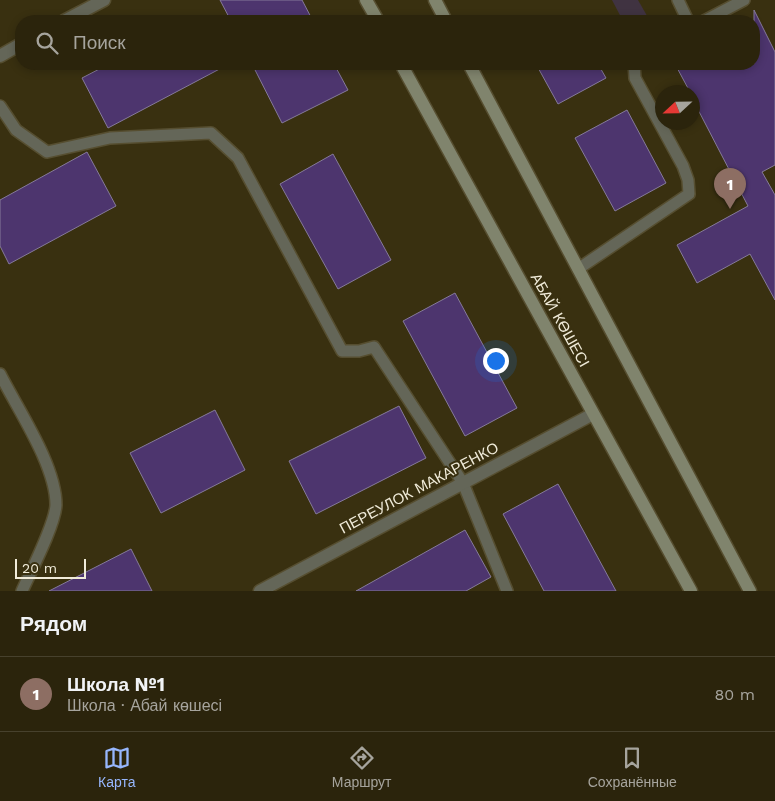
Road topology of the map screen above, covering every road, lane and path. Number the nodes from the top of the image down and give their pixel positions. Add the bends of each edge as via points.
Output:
1 (104, 0) edge
2 (366, 0) edge
3 (435, 0) edge
4 (678, 0) edge
5 (744, 0) edge
6 (75, 15) edge
7 (375, 15) edge
8 (443, 15) edge
9 (685, 15) edge
10 (715, 15) edge
11 (15, 47) edge
12 (0, 56) edge
13 (404, 70) edge
14 (472, 70) edge
15 (634, 70) edge
16 (0, 106) edge
17 (578, 269) junction
18 (0, 374) edge
19 (593, 414) junction
20 (463, 483) junction
21 (22, 591) edge
22 (260, 591) edge
23 (507, 591) edge
24 (691, 591) edge
25 (750, 591) edge

1 - 6 street
2 - 7 main road
3 - 8 main road
4 - 9 lane
5 - 10 lane
11 - 12 street
13 - 19 main road, АБАЙ КӨШЕСІ
14 - 17 main road
15 - 17 lane via 635,78 683,166 689,194
16 - 20 lane via 16,130 47,152 110,138 211,133 238,158 342,351 374,347
17 - 25 main road
18 - 21 lane via 50,471 56,506
19 - 20 street, ПЕРЕУЛОК МАКАРЕНКО
19 - 24 main road, АБАЙ КӨШЕСІ
20 - 22 street, ПЕРЕУЛОК МАКАРЕНКО
20 - 23 lane

